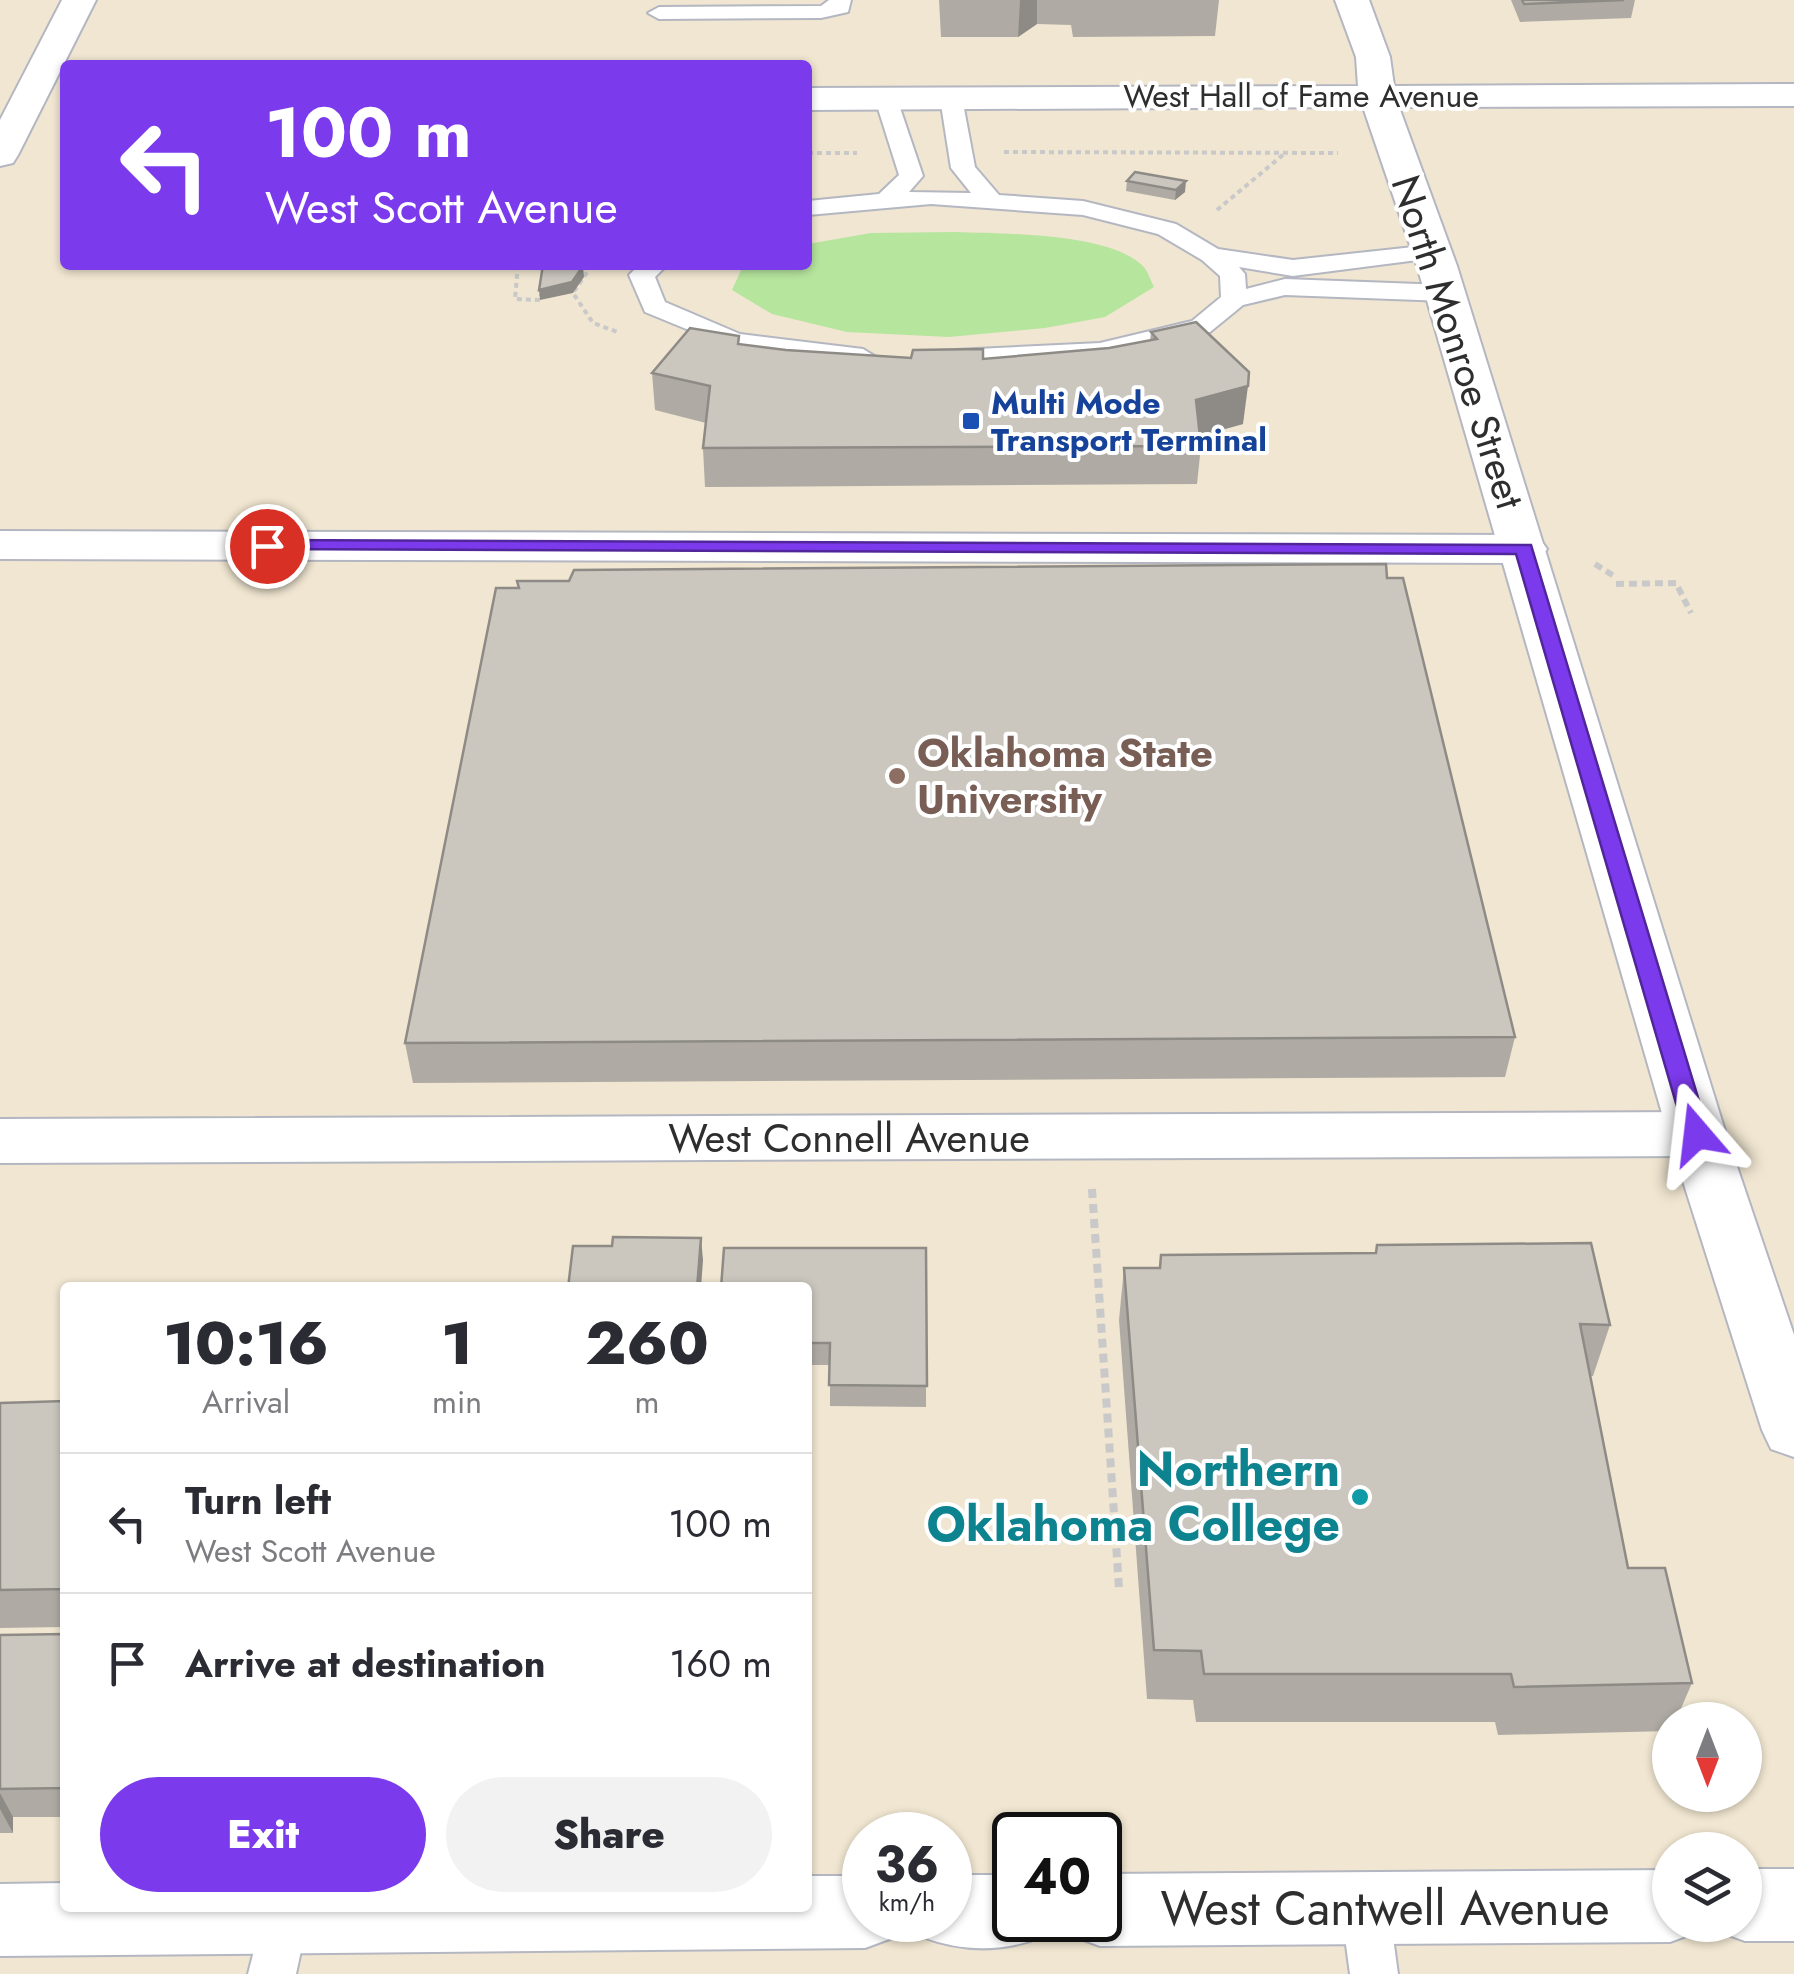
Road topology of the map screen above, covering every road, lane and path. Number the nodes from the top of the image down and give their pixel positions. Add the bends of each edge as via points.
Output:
1 (79, 0) edge
2 (840, 0) edge
3 (1352, 0) edge
4 (659, 13) dead end
5 (1794, 95) edge
6 (1377, 96) junction
7 (950, 98) junction
8 (812, 99) edge
9 (886, 99) junction
10 (60, 102) edge
11 (14, 103) edge
12 (904, 152) junction
13 (960, 152) junction
14 (1285, 153) junction
15 (1338, 153) dead end
16 (812, 154) edge
17 (0, 155) edge
18 (886, 201) junction
19 (992, 202) junction
20 (812, 208) edge
21 (1208, 217) dead end
22 (1210, 255) junction
23 (518, 270) edge
24 (648, 270) edge
25 (1438, 272) junction
26 (571, 274) edge
27 (584, 276) edge
28 (542, 284) edge
29 (1234, 299) junction
30 (0, 545) edge
31 (1524, 549) junction
32 (1595, 564) dead end
33 (1690, 612) dead end
34 (1697, 1134) junction
35 (0, 1141) edge
36 (1092, 1183) dead end
37 (1794, 1430) edge
38 (1118, 1588) dead end
39 (1762, 1905) edge
40 (1794, 1905) edge
41 (1652, 1908) edge
42 (842, 1913) edge
43 (1122, 1913) edge
44 (5, 1933) edge
45 (1370, 1941) edge
46 (278, 1946) edge

1 - 11 street
2 - 4 lane via 840,7 821,12
3 - 6 street, North Monroe Street via 1373,57
5 - 6 street, West Hall of Fame Avenue
6 - 7 street, West Hall of Fame Avenue
6 - 25 street, North Monroe Street
7 - 9 street, West Hall of Fame Avenue
7 - 13 lane
8 - 9 street, West Hall of Fame Avenue
9 - 12 lane
10 - 11 street
11 - 17 street
12 - 16 path
12 - 18 lane via 911,176
13 - 14 path
13 - 19 lane via 963,168
14 - 15 path
14 - 21 path
18 - 19 lane
18 - 20 lane
19 - 22 lane via 1083,208 1168,230
22 - 25 lane via 1294,268
22 - 29 lane via 1232,274
23 - 28 path via 515,299 540,300
24 - 29 lane via 642,275 654,307 735,341 848,356 958,360 1100,351 1201,327
25 - 29 lane
25 - 31 street, North Monroe Street
26 - 27 path
30 - 31 street
31 - 34 street, North Monroe Street
32 - 33 path via 1615,580 1676,583
34 - 35 street, West Connell Avenue
34 - 37 street, North Monroe Street
36 - 38 path
39 - 40 street
41 - 45 street, West Cantwell Avenue
42 - 46 street
43 - 45 street, West Cantwell Avenue
44 - 46 street

